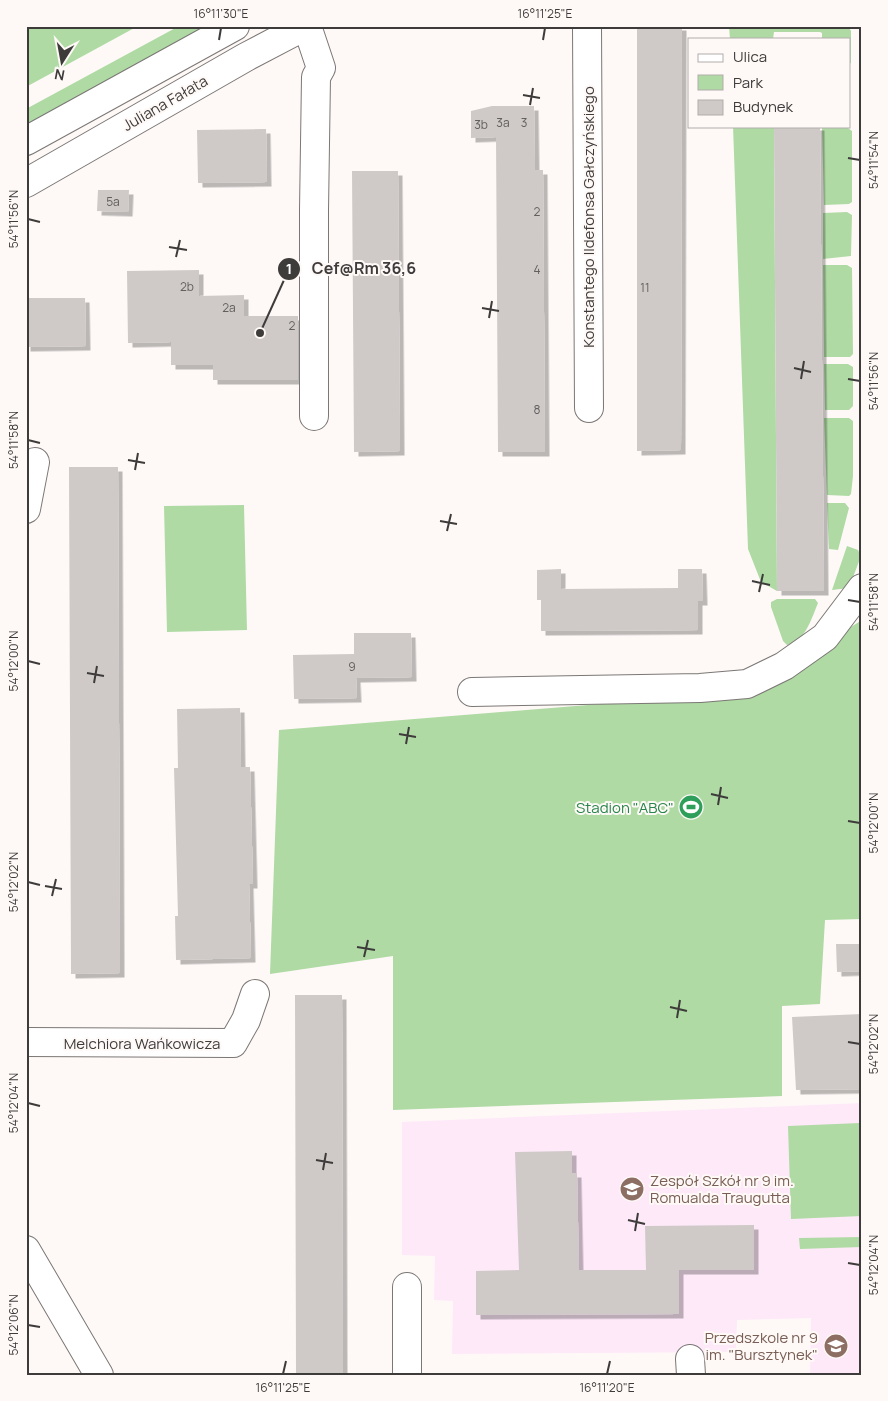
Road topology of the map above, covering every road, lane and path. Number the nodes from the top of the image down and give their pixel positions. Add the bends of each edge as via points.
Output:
1 (235, 26) edge
2 (306, 26) edge
3 (587, 26) edge
4 (26, 141) edge
5 (26, 183) edge
6 (589, 408) dead end
7 (314, 416) dead end
8 (35, 462) dead end
9 (26, 509) edge
10 (862, 588) edge
11 (472, 692) dead end
12 (255, 994) dead end
13 (26, 1042) edge
14 (26, 1250) edge
15 (407, 1287) dead end
16 (99, 1375) edge
17 (407, 1375) edge

1 - 4 street
2 - 5 street, Juliana Fałata
2 - 7 street via 321,68 316,77
3 - 6 street, Konstantego Ildefonsa Gałczyńskiego
8 - 9 street
10 - 11 street via 825,637 784,666 747,684 700,688
12 - 13 street, Melchiora Wańkowicza via 233,1043
14 - 16 street
15 - 17 street

